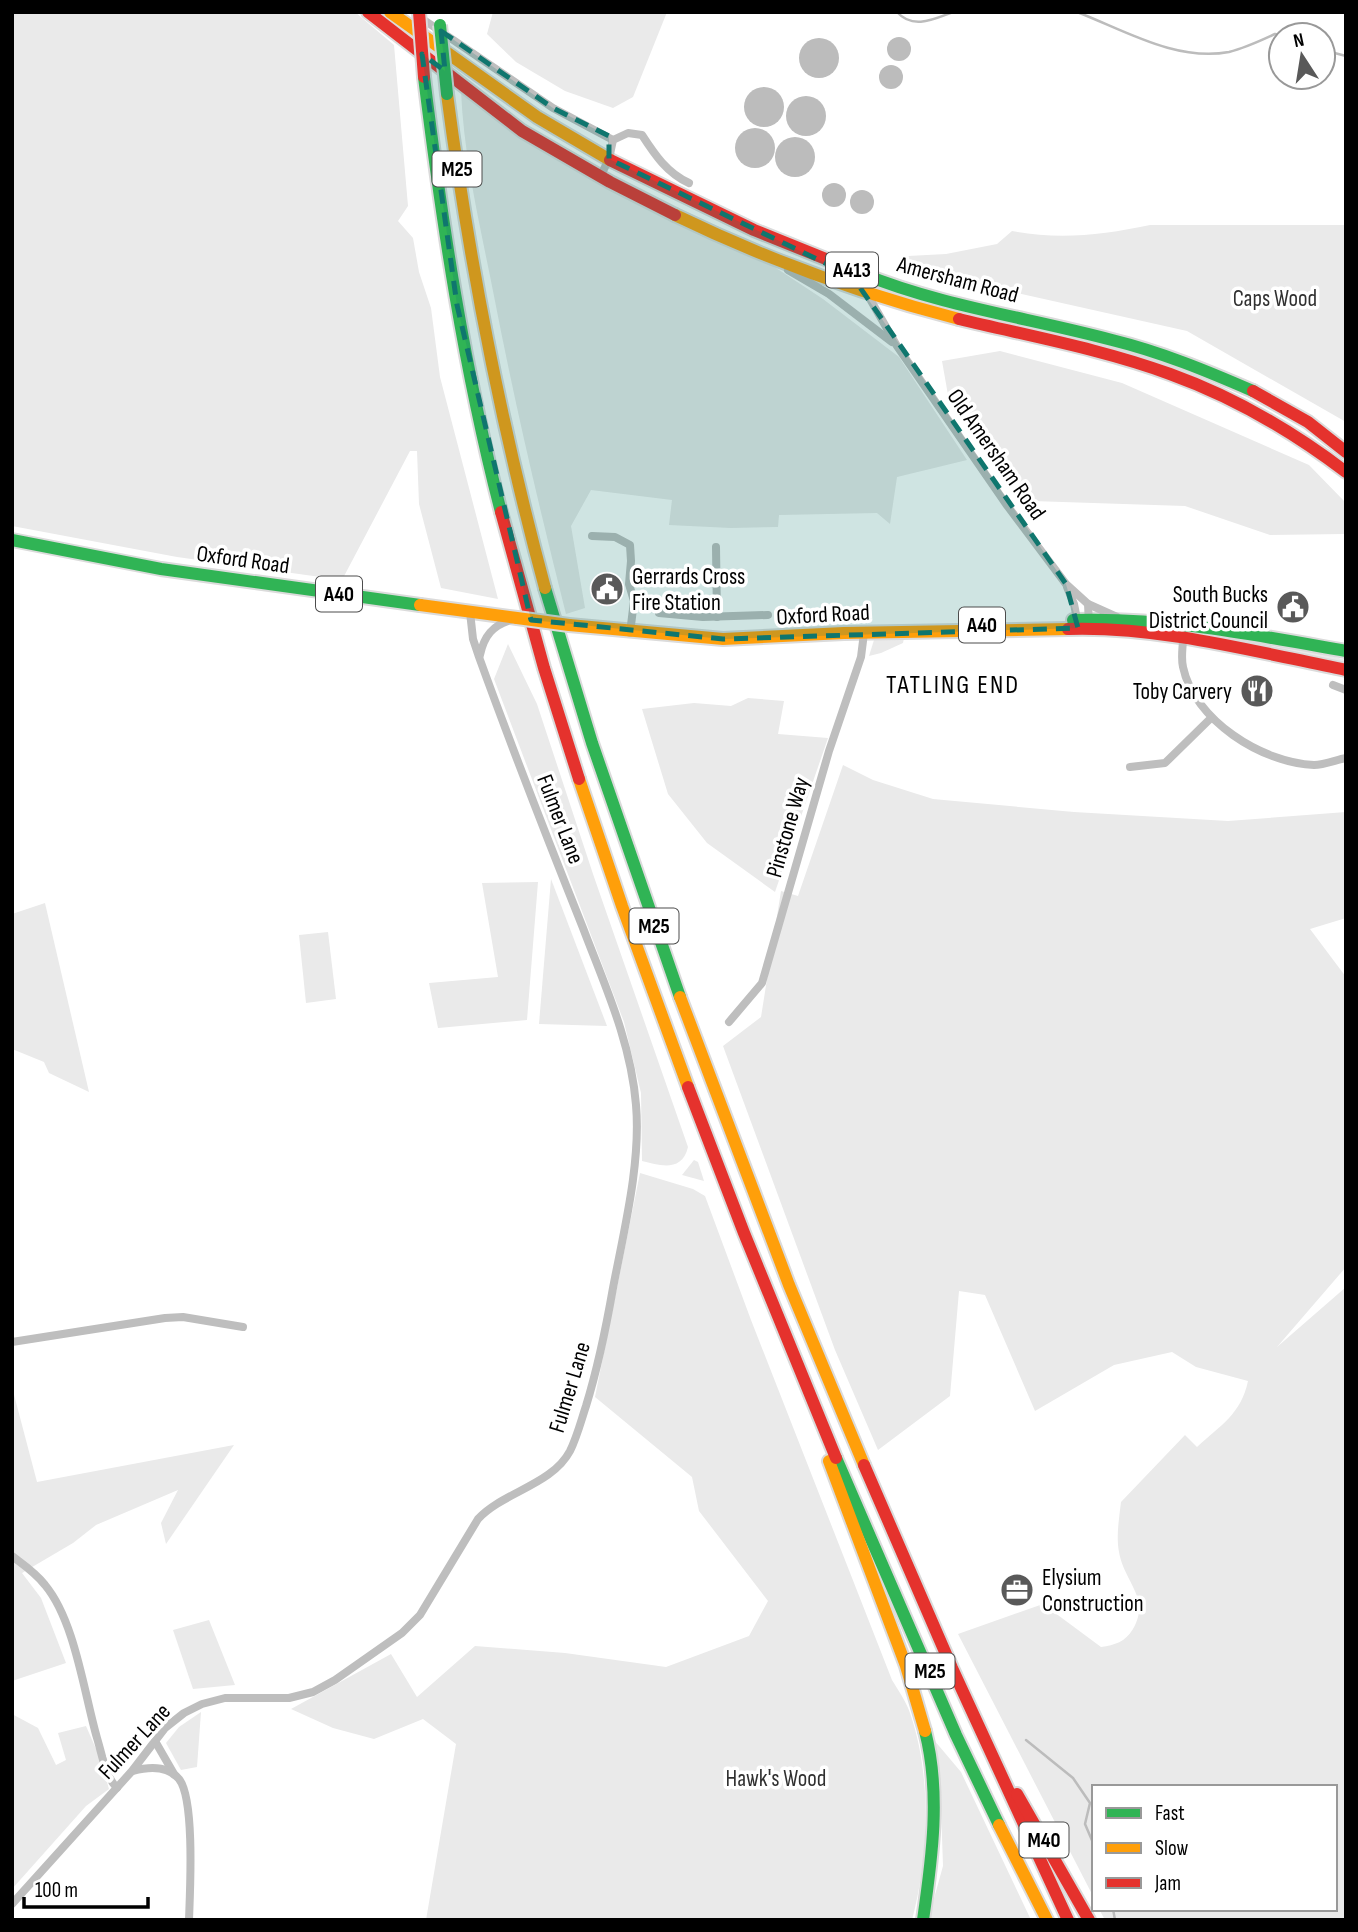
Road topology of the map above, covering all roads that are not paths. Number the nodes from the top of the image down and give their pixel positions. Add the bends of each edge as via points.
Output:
1 (368, 12) edge
2 (390, 12) edge
3 (412, 12) edge
4 (419, 12) edge
5 (440, 19) edge
6 (613, 140) junction
7 (609, 159) junction
8 (601, 175) junction
9 (689, 183) dead end
10 (756, 252) junction
11 (829, 261) junction
12 (866, 292) junction
13 (897, 346) junction
14 (1346, 452) edge
15 (1346, 472) edge
16 (593, 536) dead end
17 (12, 540) edge
18 (716, 547) dead end
19 (1066, 584) junction
20 (1088, 604) junction
21 (470, 612) junction
22 (659, 613) dead end
23 (768, 615) dead end
24 (703, 617) junction
25 (717, 617) junction
26 (517, 618) junction
27 (1122, 619) junction
28 (1083, 623) junction
29 (1184, 631) junction
30 (630, 632) junction
31 (864, 633) junction
32 (703, 638) junction
33 (1267, 638) junction
34 (1346, 651) edge
35 (1271, 654) junction
36 (479, 657) junction
37 (1346, 670) edge
38 (1333, 685) dead end
39 (1346, 690) edge
40 (1211, 718) junction
41 (1346, 758) edge
42 (1130, 767) dead end
43 (729, 1022) dead end
44 (243, 1327) dead end
45 (12, 1342) edge
46 (818, 1419) junction
47 (12, 1556) edge
48 (155, 1741) junction
49 (996, 1761) junction
50 (132, 1771) junction
51 (174, 1774) junction
52 (117, 1788) junction
53 (12, 1903) edge
54 (189, 1920) edge
55 (923, 1920) edge
56 (1047, 1920) edge
57 (1068, 1920) edge
58 (1089, 1920) edge

1 - 8 main road, A413 via 528,134
2 - 7 main road, Amersham Road / A413 via 537,117
3 - 6 street via 553,108
4 - 46 main road, M25, bridge via 438,188 461,329 524,598 642,962 728,1197
5 - 49 main road, M25, bridge via 468,243 490,360 530,536 566,661 663,951 753,1196 837,1404
6 - 7 street
6 - 9 street via 642,135 670,172
7 - 8 street
7 - 11 main road, Amersham Road / A413
8 - 10 main road, A413
10 - 12 main road, A413
10 - 13 street, Old Amersham Road via 829,294
11 - 12 street, Old Amersham Road
11 - 14 main road, Amersham Road / A413 via 938,297 1192,363 1308,422
12 - 13 street, Old Amersham Road
12 - 15 main road, A413 via 1191,382 1276,423
13 - 19 street, Old Amersham Road
16 - 30 street via 615,537 630,545 629,584 634,601
17 - 21 main road, Oxford Road / A40 via 161,569
18 - 25 street
19 - 20 street, Old Amersham Road
19 - 28 street, Old Amersham Road
20 - 27 street, Old Amersham Road
20 - 28 street
21 - 26 main road, Oxford Road / A40
21 - 36 street, Fulmer Lane
22 - 24 street
23 - 25 street
24 - 25 street
24 - 32 street
26 - 30 main road, Oxford Road / A40, bridge
26 - 36 street via 492,630
27 - 28 main road, A40
27 - 29 main road, A40
28 - 29 main road, Oxford Road / A40
28 - 31 main road, Oxford Road / A40
29 - 33 main road, A40
29 - 35 main road, Oxford Road / A40
29 - 40 street via 1182,666 1191,691
30 - 32 main road, Oxford Road / A40
31 - 32 main road, Oxford Road / A40
31 - 43 street, Pinstone Way via 861,657 762,983
33 - 34 main road, A40
33 - 35 main road
35 - 37 main road, Oxford Road / A40
36 - 48 street, Fulmer Lane via 616,1014 633,1080 637,1107 630,1192 595,1377 569,1453 531,1486 489,1507 421,1615 402,1633 313,1692 202,1704 184,1713
38 - 39 street
40 - 41 street via 1239,740 1278,758 1315,765
40 - 42 street via 1165,763
44 - 45 street via 165,1318
46 - 55 main road, M25 via 834,1478 906,1666 926,1736 934,1844
46 - 56 main road, M25 via 957,1737
47 - 52 street via 35,1573 61,1612 109,1777
48 - 50 street, Fulmer Lane
48 - 51 street
49 - 57 main road, M25
49 - 58 main road, M40
50 - 51 street via 157,1768
50 - 52 street, Fulmer Lane
51 - 54 street via 187,1795
52 - 53 street, Fulmer Lane

